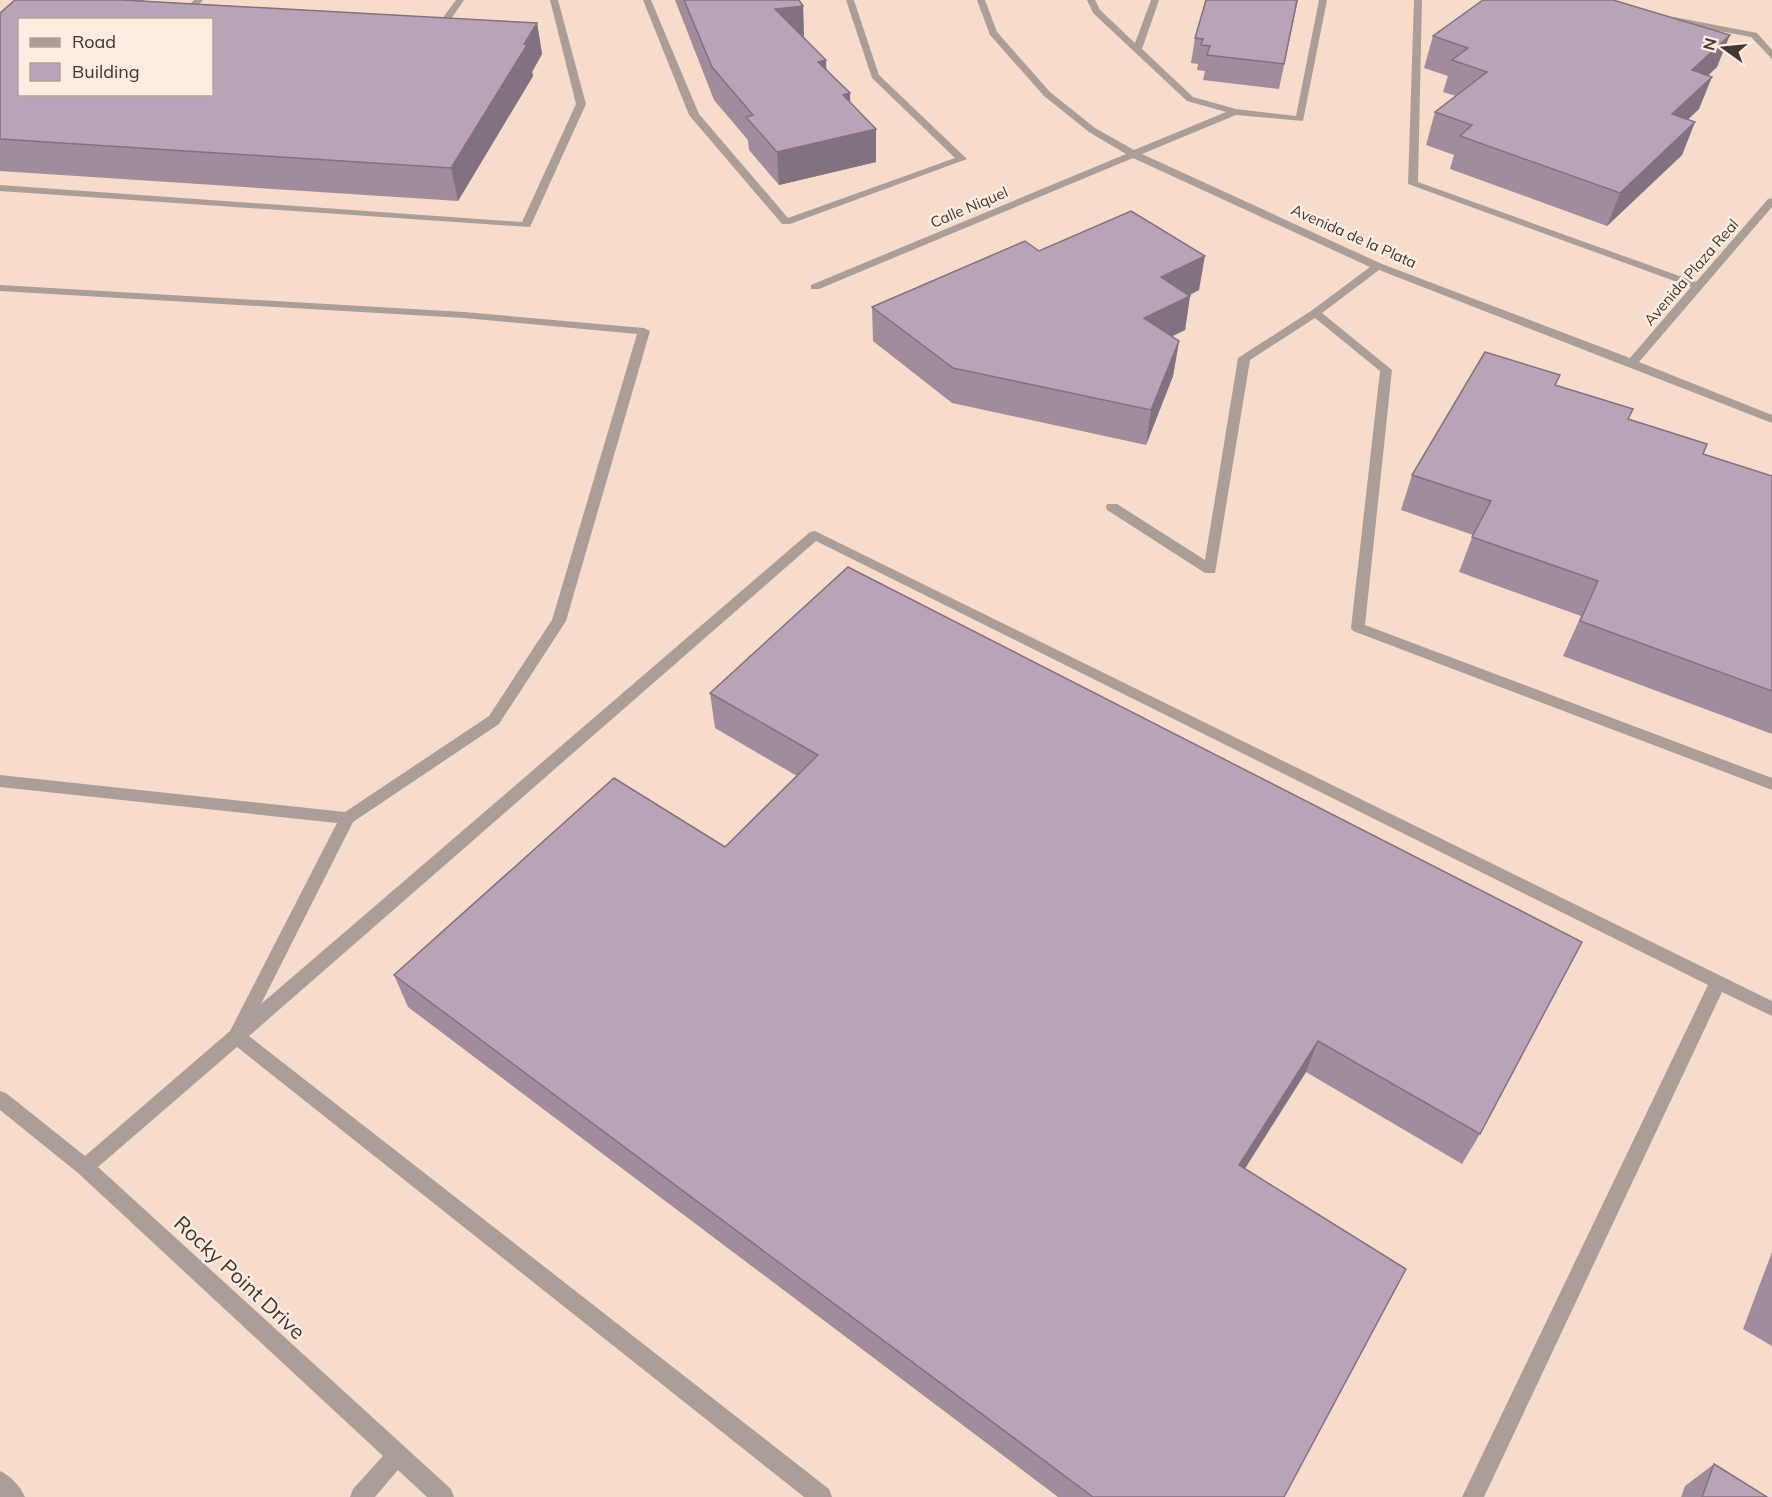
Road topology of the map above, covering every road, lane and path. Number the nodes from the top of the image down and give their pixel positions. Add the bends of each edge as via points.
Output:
1 (199, 0) edge
2 (460, 0) edge
3 (554, 0) edge
4 (647, 0) edge
5 (850, 0) edge
6 (981, 0) edge
7 (1091, 0) edge
8 (1155, 0) edge
9 (1323, 0) edge
10 (1418, 0) edge
11 (195, 16) edge
12 (1664, 19) edge
13 (418, 26) edge
14 (1137, 50) junction
15 (1772, 56) edge
16 (1235, 112) junction
17 (1135, 155) junction
18 (0, 188) edge
19 (1772, 201) edge
20 (1378, 266) junction
21 (1698, 286) junction
22 (815, 287) dead end
23 (0, 288) edge
24 (1315, 312) junction
25 (1632, 363) junction
26 (1772, 419) edge
27 (1112, 507) dead end
28 (0, 781) edge
29 (1772, 784) edge
30 (347, 818) junction
31 (1718, 982) junction
32 (1772, 1009) edge
33 (236, 1036) junction
34 (0, 1099) edge
35 (85, 1167) junction
36 (397, 1455) junction
37 (0, 1482) edge
38 (14, 1497) edge
39 (361, 1497) edge
40 (442, 1497) edge
41 (821, 1497) edge
42 (1473, 1497) edge

1 - 11 street via 184,15
2 - 13 street via 441,27
3 - 18 street via 581,104 526,225
4 - 5 street via 694,115 786,222 962,159 876,76
6 - 17 street, Avenida de la Plata via 993,33 1047,94 1092,130
7 - 14 street via 1096,11
8 - 14 street
9 - 16 street via 1300,119
10 - 21 street via 1413,184
12 - 15 street via 1754,35
14 - 16 street via 1190,99
16 - 17 street, Calle Niquel
17 - 20 street, Avenida de la Plata
17 - 22 street, Calle Niquel
19 - 21 street, Avenida Plaza Real
20 - 24 street
20 - 25 street, Avenida de la Plata
21 - 25 street, Avenida Plaza Real
23 - 30 street via 464,315 644,331 559,621 494,720
24 - 27 street via 1244,358 1210,570
24 - 29 street via 1386,369 1358,628
25 - 26 street, Avenida de la Plata
28 - 30 street
30 - 33 street
31 - 32 street
31 - 33 street via 815,535
31 - 42 street
33 - 35 street
33 - 41 street
34 - 35 street, Rocky Point Drive
35 - 36 street, Rocky Point Drive
36 - 39 street
36 - 40 street, Rocky Point Drive
37 - 38 street

